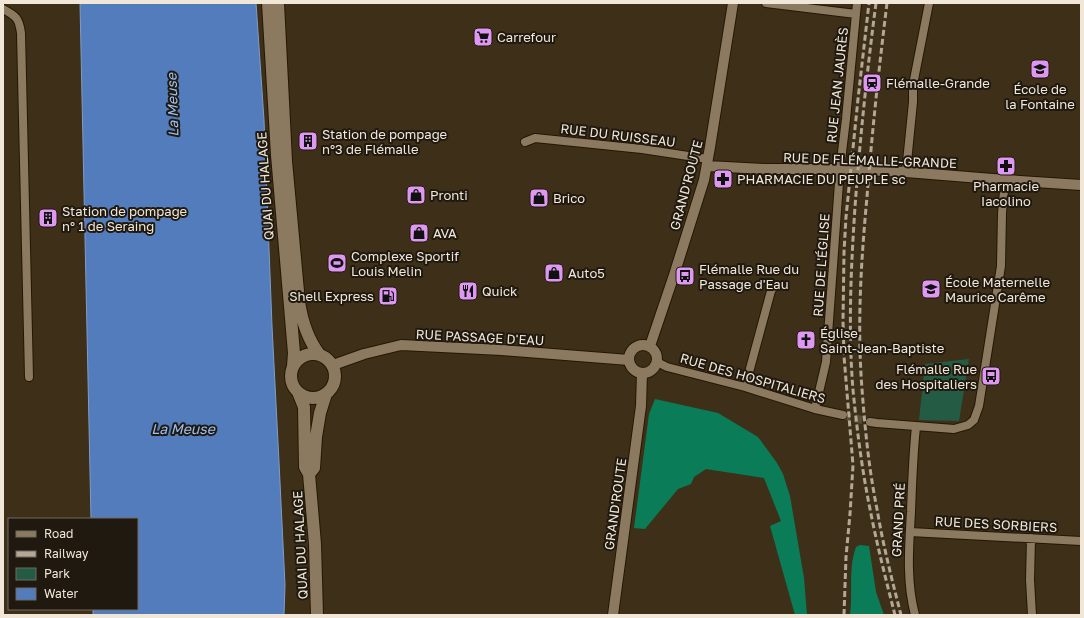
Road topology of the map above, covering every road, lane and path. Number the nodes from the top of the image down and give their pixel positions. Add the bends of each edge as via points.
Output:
1 (268, 3) edge
2 (278, 3) edge
3 (734, 3) edge
4 (766, 3) edge
5 (857, 3) edge
6 (929, 3) edge
7 (3, 9) edge
8 (856, 14) junction
9 (525, 142) dead end
10 (707, 162) junction
11 (840, 170) junction
12 (906, 172) junction
13 (1004, 180) junction
14 (1081, 185) edge
15 (773, 288) dead end
16 (650, 346) junction
17 (319, 354) junction
18 (630, 360) junction
19 (657, 362) junction
20 (333, 365) junction
21 (293, 366) junction
22 (642, 373) junction
23 (29, 377) dead end
24 (745, 387) junction
25 (298, 392) junction
26 (326, 394) junction
27 (815, 409) junction
28 (843, 415) tunnel mouth
29 (870, 422) tunnel mouth
30 (916, 427) junction
31 (310, 474) junction
32 (910, 532) junction
33 (1031, 538) junction
34 (1081, 541) edge
35 (317, 615) edge
36 (613, 615) edge
37 (915, 615) edge
38 (1032, 615) edge

1 - 21 main road, QUAI DU HALAGE via 276,155 294,353
2 - 17 main road, QUAI DU HALAGE via 286,161 299,302 306,332
3 - 10 street, GRAND'ROUTE
4 - 8 street
5 - 8 street, RUE JEAN JAURÈS
6 - 12 street via 913,85 914,98
7 - 23 street via 19,22 21,33
8 - 11 street, RUE JEAN JAURÈS
9 - 10 street, RUE DU RUISSEAU via 535,138 642,149
10 - 11 street, RUE DE FLÉMALLE-GRANDE via 772,169
10 - 16 street, GRAND'ROUTE via 704,180
11 - 12 street, RUE DE FLÉMALLE-GRANDE
11 - 27 street, RUE DE L'ÉGLISE via 826,362
12 - 13 street, RUE DE FLÉMALLE-GRANDE
13 - 14 street, RUE DE FLÉMALLE-GRANDE
13 - 30 street via 1001,266 980,406 974,420 968,425 954,429
15 - 24 street
16 - 18 street via 635,347
16 - 19 street via 657,354
17 - 20 main road, QUAI DU HALAGE
17 - 21 main road via 302,356
18 - 20 street, RUE PASSAGE D'EAU via 401,345
18 - 22 street via 636,371
19 - 22 street via 653,369
19 - 24 street, RUE DES HOSPITALIERS via 667,367
20 - 26 main road, QUAI DU HALAGE via 334,384
21 - 25 main road, QUAI DU HALAGE via 291,380
22 - 36 street, GRAND'ROUTE via 641,406
24 - 27 street, RUE DES HOSPITALIERS
25 - 26 main road via 312,398
25 - 31 main road, QUAI DU HALAGE via 304,407 304,467
26 - 31 main road, QUAI DU HALAGE via 316,437 314,468
27 - 28 street, RUE DES HOSPITALIERS
29 - 30 street
30 - 32 street, GRAND PRÉ
31 - 35 main road, QUAI DU HALAGE
32 - 33 street, RUE DES SORBIERS
32 - 37 street, GRAND PRÉ via 909,579
33 - 34 street, RUE DES SORBIERS
33 - 38 street

